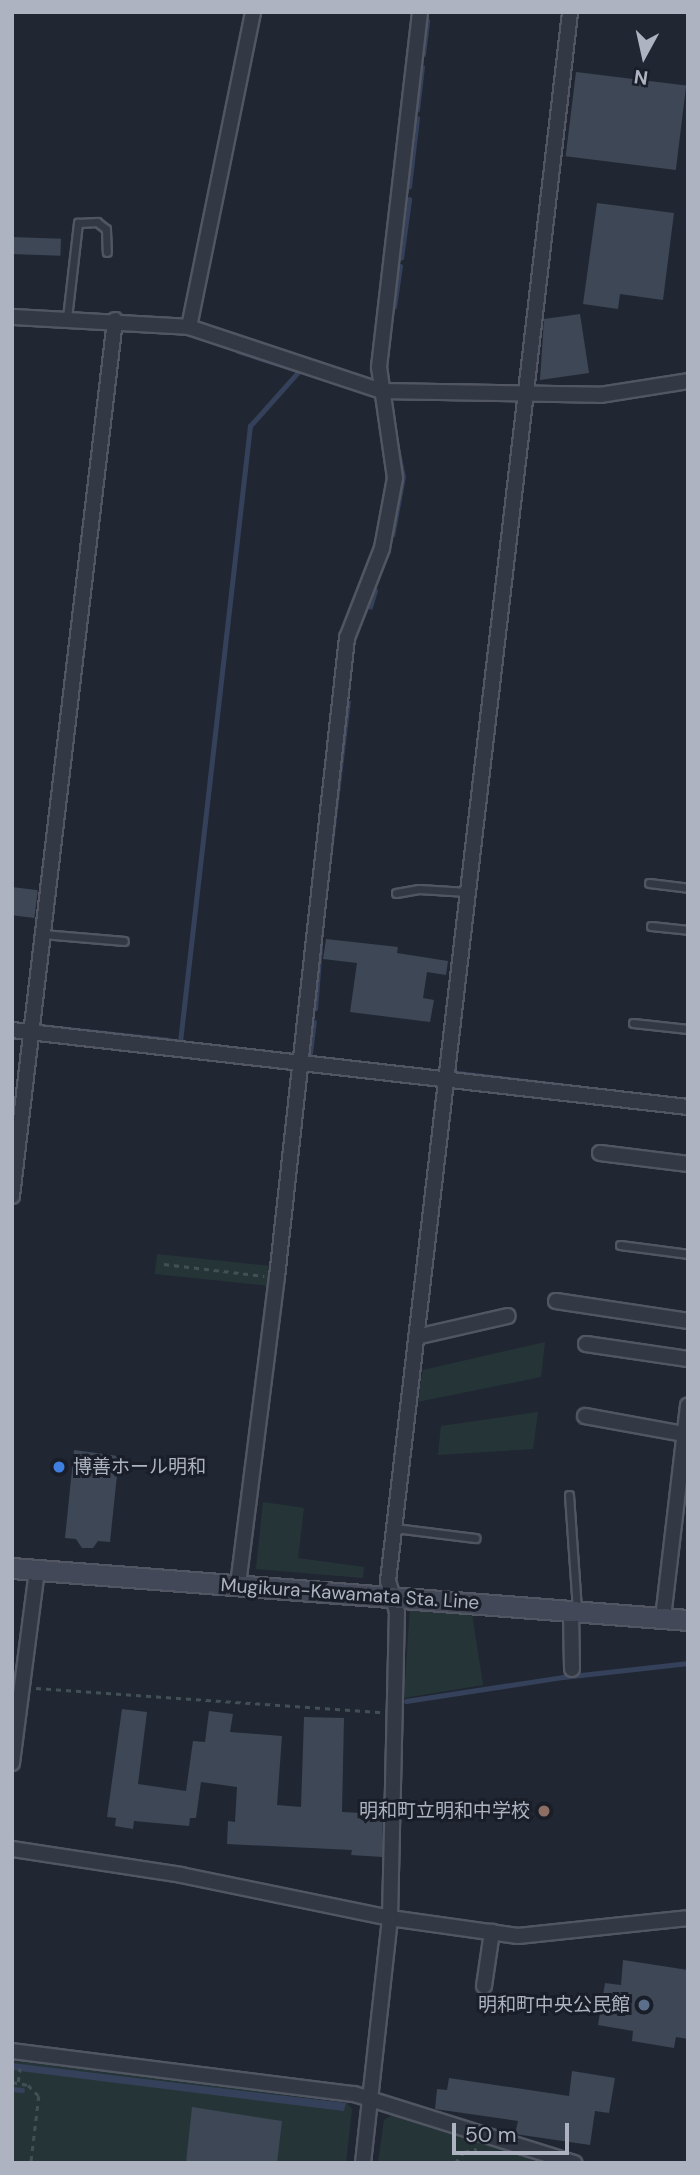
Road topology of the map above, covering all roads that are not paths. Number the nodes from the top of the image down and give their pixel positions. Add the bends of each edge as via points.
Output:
1 (253, 12) edge
2 (420, 12) edge
3 (570, 12) edge
4 (107, 252) dead end
5 (12, 317) edge
6 (67, 318) junction
7 (115, 320) junction
8 (189, 327) junction
9 (688, 381) edge
10 (381, 391) junction
11 (525, 394) junction
12 (649, 883) dead end
13 (688, 888) edge
14 (467, 892) junction
15 (396, 893) dead end
16 (651, 926) dead end
17 (688, 930) edge
18 (43, 934) junction
19 (124, 941) dead end
20 (633, 1023) dead end
21 (688, 1029) edge
22 (12, 1030) edge
23 (32, 1032) junction
24 (301, 1065) junction
25 (445, 1080) junction
26 (688, 1107) edge
27 (600, 1153) dead end
28 (688, 1164) edge
29 (12, 1196) edge
30 (620, 1245) dead end
31 (688, 1254) edge
32 (556, 1301) dead end
33 (508, 1315) dead end
34 (688, 1321) edge
35 (416, 1337) junction
36 (586, 1344) dead end
37 (688, 1359) edge
38 (688, 1405) edge
39 (586, 1416) dead end
40 (684, 1434) junction
41 (569, 1495) dead end
42 (394, 1528) junction
43 (475, 1538) dead end
44 (12, 1568) edge
45 (37, 1570) junction
46 (238, 1585) junction
47 (392, 1597) junction
48 (574, 1611) junction
49 (663, 1618) junction
50 (688, 1620) edge
51 (572, 1670) dead end
52 (12, 1763) edge
53 (12, 1849) edge
54 (390, 1918) junction
55 (688, 1918) edge
56 (492, 1932) junction
57 (484, 1986) dead end
58 (17, 2055) edge
59 (371, 2098) junction
60 (363, 2163) edge
61 (573, 2163) edge

1 - 8 street
2 - 10 street via 379,367
3 - 11 street
4 - 6 lane via 106,229 97,222 78,223
5 - 6 street
6 - 7 street
7 - 8 street
7 - 18 street
8 - 10 street
9 - 11 street via 600,395
10 - 11 street
10 - 24 street via 395,478 382,548 347,638
11 - 14 street
12 - 13 lane
14 - 15 lane via 419,889
14 - 25 street
16 - 17 lane
18 - 19 lane
18 - 23 street
20 - 21 lane
22 - 23 street
23 - 24 street
23 - 29 street
24 - 25 street
24 - 46 street
25 - 26 street
25 - 35 street
27 - 28 street
30 - 31 lane
32 - 34 street
33 - 35 street
35 - 42 street
36 - 37 street
38 - 40 street
39 - 40 street
40 - 49 street
41 - 48 lane
42 - 43 lane
42 - 47 street via 388,1581
44 - 45 main road, Mugikura-Kawamata Sta. Line
45 - 46 main road, Mugikura-Kawamata Sta. Line
45 - 52 street
46 - 47 main road, Mugikura-Kawamata Sta. Line
47 - 48 main road, Mugikura-Kawamata Sta. Line
47 - 54 street via 397,1612
48 - 49 main road, Mugikura-Kawamata Sta. Line
48 - 51 street
49 - 50 main road, Mugikura-Kawamata Sta. Line
53 - 54 street via 181,1875
54 - 56 street
54 - 59 street
55 - 56 street via 518,1936
56 - 57 street
58 - 59 street
59 - 60 street
59 - 61 street

